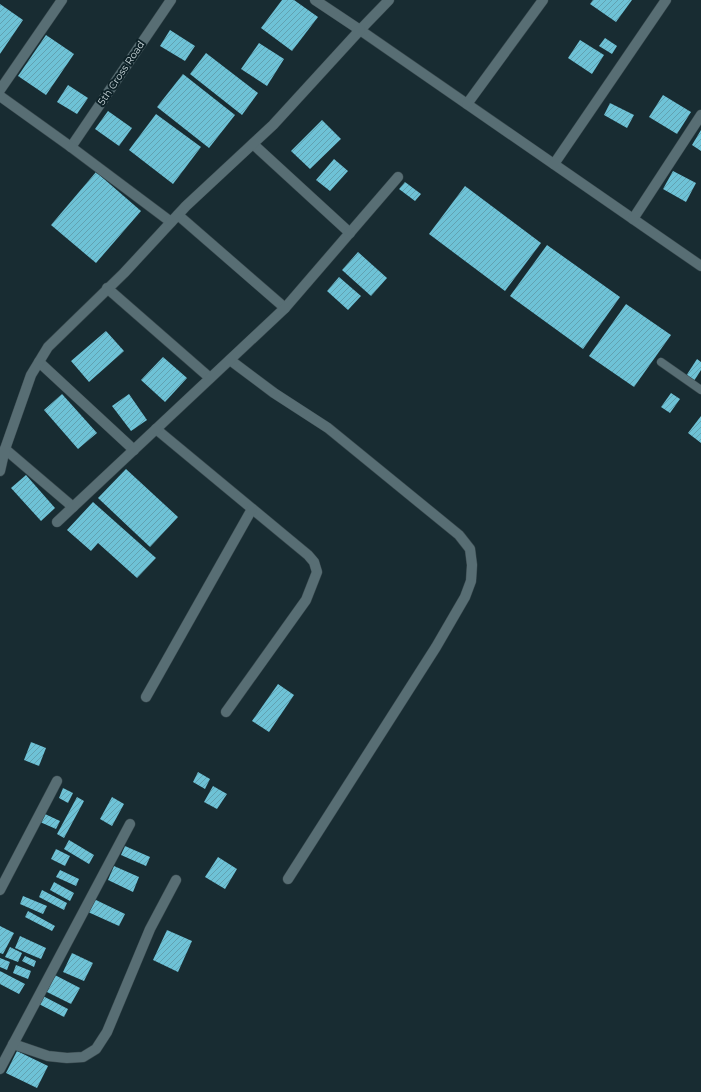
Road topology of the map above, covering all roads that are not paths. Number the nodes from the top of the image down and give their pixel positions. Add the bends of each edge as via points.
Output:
1 (62, 0) edge
2 (171, 0) edge
3 (315, 0) edge
4 (388, 0) edge
5 (543, 0) edge
6 (666, 0) edge
7 (360, 30) junction
8 (0, 90) edge
9 (0, 96) edge
10 (467, 104) junction
11 (701, 115) edge
12 (253, 144) junction
13 (71, 147) junction
14 (554, 164) junction
15 (398, 177) dead end
16 (175, 219) junction
17 (633, 219) junction
18 (350, 233) junction
19 (701, 266) edge
20 (107, 288) junction
21 (285, 308) junction
22 (230, 360) junction
23 (39, 362) junction
24 (661, 362) dead end
25 (210, 378) junction
26 (701, 390) edge
27 (156, 429) junction
28 (5, 449) junction
29 (134, 450) junction
30 (0, 471) edge
31 (73, 507) junction
32 (252, 509) junction
33 (57, 522) dead end
34 (146, 696) dead end
35 (226, 712) dead end
36 (57, 781) dead end
37 (130, 824) dead end
38 (288, 879) dead end
39 (176, 880) dead end
40 (0, 890) edge
41 (13, 1044) junction
42 (0, 1068) edge

1 - 8 street
2 - 13 street, 5th Cross Road
3 - 7 street
4 - 7 street
5 - 10 street
6 - 14 street
7 - 10 street
7 - 12 street
9 - 13 street
10 - 14 street
11 - 17 street
12 - 16 street
12 - 18 street
13 - 16 street
14 - 17 street
15 - 18 street
16 - 20 street
16 - 21 street
17 - 19 street
18 - 21 street
20 - 23 street via 48,347
20 - 25 street
21 - 22 street
22 - 25 street
22 - 38 street via 274,393 328,428 459,535 470,549 472,565 472,581 465,597 436,647
23 - 28 street via 31,375
23 - 29 street
24 - 26 lane
25 - 27 street
27 - 29 street
27 - 32 street
28 - 30 street
28 - 31 street
29 - 31 street
31 - 33 street
32 - 34 street
32 - 35 street via 308,555 314,562 317,572 306,600
36 - 40 street
37 - 41 street
39 - 41 street via 150,929 107,1032 96,1050 83,1057 67,1058 48,1056
41 - 42 street

